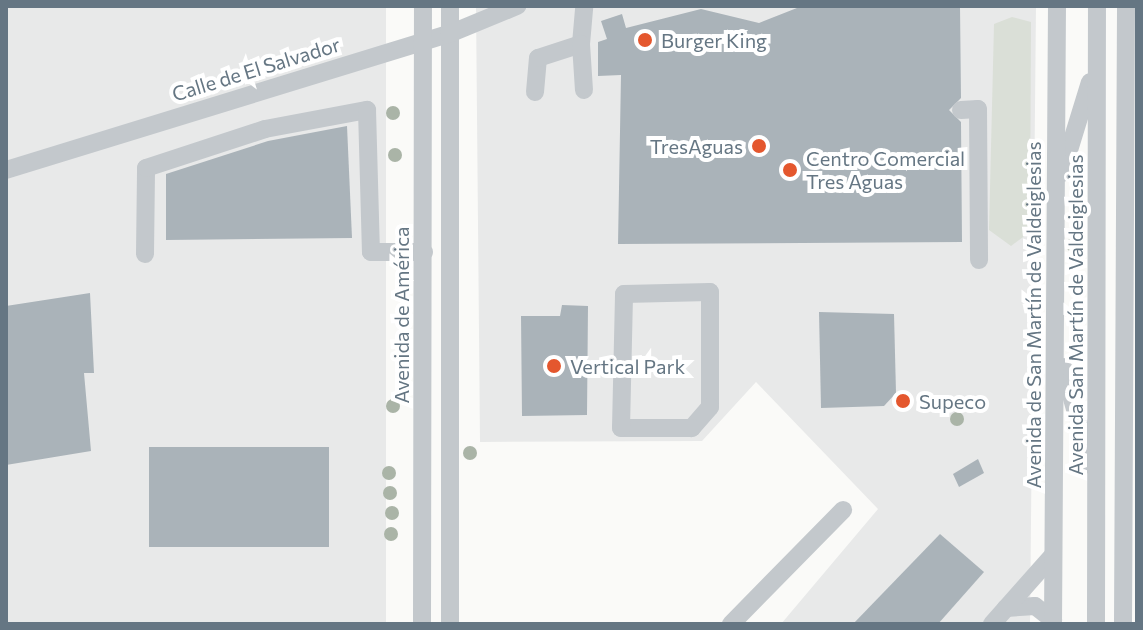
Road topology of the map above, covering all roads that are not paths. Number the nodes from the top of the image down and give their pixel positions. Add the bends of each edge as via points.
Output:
1 (423, 6) edge
2 (450, 6) edge
3 (517, 6) edge
4 (584, 6) edge
5 (1057, 6) edge
6 (1097, 6) edge
7 (1126, 6) edge
8 (449, 34) junction
9 (422, 40) junction
10 (581, 44) junction
11 (1096, 64) junction
12 (584, 90) dead end
13 (535, 92) dead end
14 (961, 110) dead end
15 (6, 170) edge
16 (1056, 193) junction
17 (424, 252) junction
18 (145, 254) dead end
19 (979, 260) dead end
20 (710, 292) joint
21 (1057, 346) junction
22 (1098, 487) junction
23 (843, 510) dead end
24 (1053, 555) junction
25 (1006, 608) junction
26 (1053, 622) edge
27 (422, 624) edge
28 (450, 624) edge
29 (731, 624) edge
30 (992, 624) edge
31 (1096, 624) edge
32 (1123, 624) edge

1 - 9 street, Avenida de América
2 - 8 street
3 - 8 street, Calle de El Salvador
4 - 10 street
5 - 16 street, Avenida de San Martín de Valdeiglesias
6 - 11 street, Avenida San Martín de Valdeiglesias
7 - 32 street
8 - 9 street, Calle de El Salvador
8 - 28 street
9 - 15 street, Calle de El Salvador
9 - 17 street, Avenida de América
10 - 12 street
10 - 13 street via 538,58
11 - 16 street
11 - 22 street, Avenida San Martín de Valdeiglesias
14 - 19 street via 978,109
16 - 21 street, Avenida de San Martín de Valdeiglesias
17 - 18 street via 371,252 367,110 265,129 146,168
17 - 27 street, Avenida de América
20 - 20 street via 624,294 621,428 692,428 710,407
21 - 22 street
21 - 24 street, Avenida de San Martín de Valdeiglesias
22 - 31 street, Avenida San Martín de Valdeiglesias
23 - 29 street
24 - 25 street
24 - 26 street, Avenida de San Martín de Valdeiglesias
25 - 26 street via 1035,606
25 - 30 street

